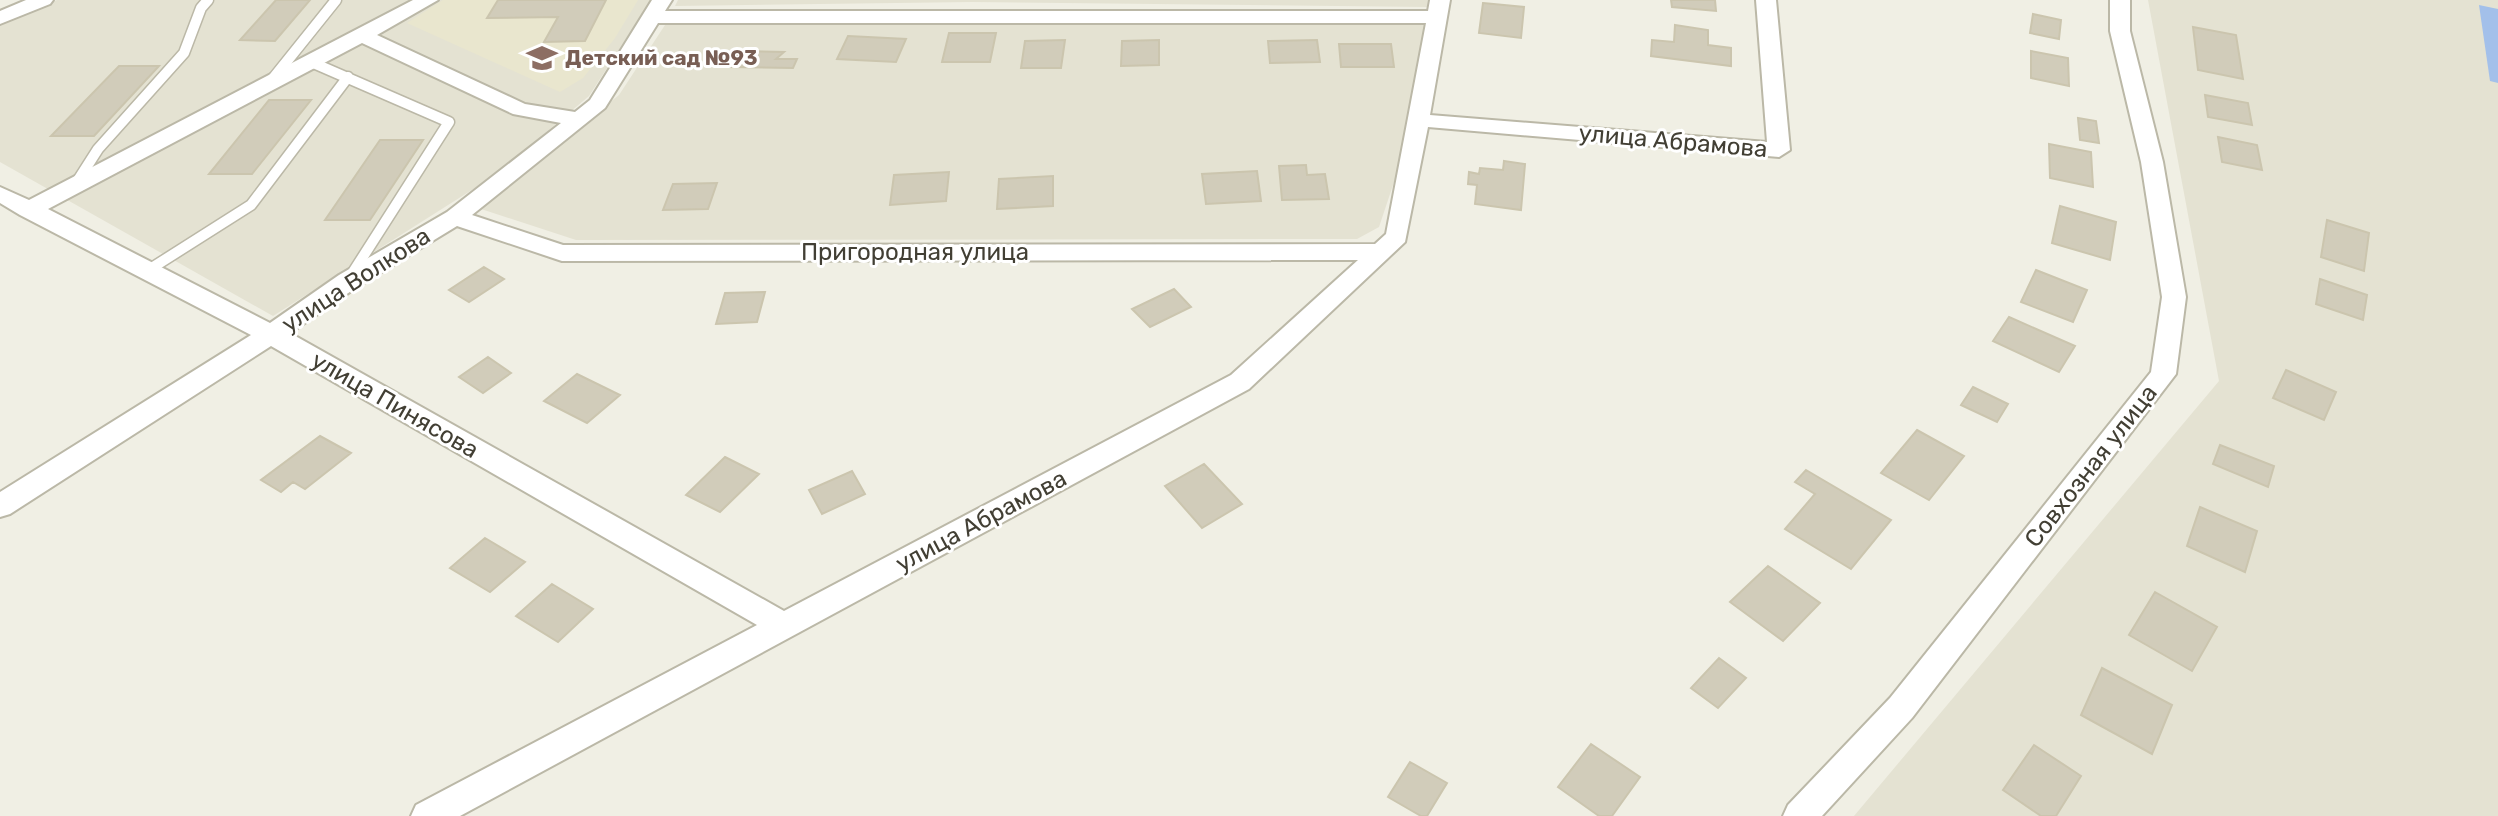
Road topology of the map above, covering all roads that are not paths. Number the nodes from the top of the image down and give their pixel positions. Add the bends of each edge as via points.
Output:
1 (43, 0) edge
2 (208, 0) edge
3 (337, 0) edge
4 (428, 0) edge
5 (1766, 0) edge
6 (2120, 0) edge
7 (658, 8) edge
8 (1438, 9) edge
9 (0, 18) edge
10 (361, 35) junction
11 (311, 62) junction
12 (348, 77) junction
13 (267, 85) junction
14 (579, 119) junction
15 (1418, 120) junction
16 (74, 186) junction
17 (0, 194) edge
18 (28, 210) junction
19 (454, 217) junction
20 (1381, 252) junction
21 (147, 271) junction
22 (348, 281) junction
23 (271, 334) junction
24 (0, 506) edge
25 (784, 626) junction
26 (428, 816) edge
27 (1800, 816) edge

1 - 9 street
2 - 16 lane via 184,53 98,149
3 - 13 lane
4 - 10 street
5 - 15 street, улица Абрамова via 1779,150
6 - 27 street, Совхозная улица via 2120,31 2152,162 2174,297 2163,374 1901,708
7 - 8 street
7 - 14 street, улица Волкова via 598,104
8 - 15 street, улица Абрамова
10 - 11 street
10 - 14 street via 520,110
11 - 12 lane
11 - 13 street
12 - 21 lane via 251,205
12 - 22 lane via 449,122
13 - 16 street
14 - 19 street, улица Волкова
15 - 20 street, улица Абрамова via 1397,237
16 - 18 street
17 - 18 street, улица Пинясова
18 - 21 street, улица Пинясова
19 - 20 street, Пригородная улица via 562,253
19 - 22 street, улица Волкова
20 - 25 street, улица Абрамова via 1240,382
21 - 23 street, улица Пинясова
22 - 23 street, улица Волкова
23 - 24 street, улица Волкова
23 - 25 street, улица Пинясова
25 - 26 street, улица Абрамова

